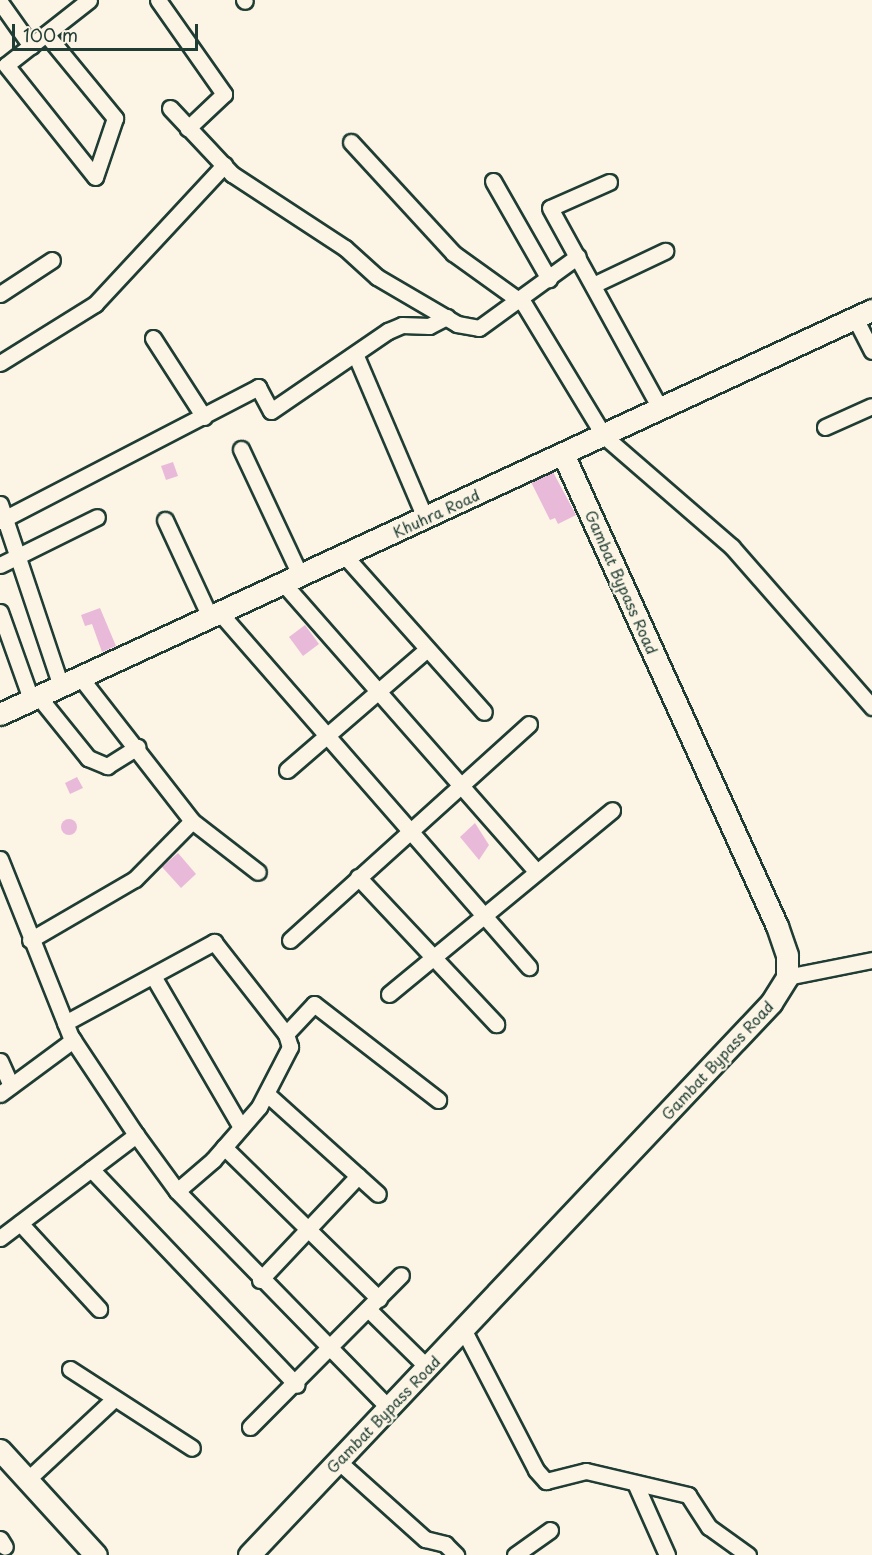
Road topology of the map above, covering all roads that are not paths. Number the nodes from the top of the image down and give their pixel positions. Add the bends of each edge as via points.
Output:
1 (89, 0) edge
2 (158, 0) edge
3 (0, 2) edge
4 (46, 34) junction
5 (31, 46) junction
6 (170, 108) dead end
7 (188, 128) junction
8 (351, 142) dead end
9 (224, 165) junction
10 (493, 181) dead end
11 (609, 182) dead end
12 (665, 251) dead end
13 (578, 256) junction
14 (52, 260) dead end
15 (549, 279) junction
16 (593, 285) junction
17 (0, 294) edge
18 (521, 301) junction
19 (863, 314) edge
20 (447, 317) junction
21 (153, 338) dead end
22 (872, 351) edge
23 (356, 356) junction
24 (0, 363) edge
25 (872, 406) edge
26 (661, 410) junction
27 (204, 417) junction
28 (825, 427) dead end
29 (604, 436) junction
30 (241, 449) dead end
31 (563, 454) junction
32 (2, 514) edge
33 (97, 517) dead end
34 (425, 518) junction
35 (165, 520) dead end
36 (344, 555) junction
37 (21, 556) junction
38 (0, 565) edge
39 (291, 579) junction
40 (0, 612) edge
41 (215, 615) junction
42 (427, 649) junction
43 (70, 681) junction
44 (376, 693) junction
45 (34, 698) junction
46 (872, 707) edge
47 (484, 712) dead end
48 (0, 714) edge
49 (530, 724) dead end
50 (327, 735) junction
51 (137, 747) junction
52 (287, 770) dead end
53 (459, 785) junction
54 (612, 810) dead end
55 (192, 820) junction
56 (412, 828) junction
57 (0, 859) edge
58 (535, 870) junction
59 (258, 872) dead end
60 (358, 877) junction
61 (484, 914) junction
62 (30, 940) junction
63 (290, 940) dead end
64 (433, 957) junction
65 (872, 960) edge
66 (529, 967) dead end
67 (153, 976) junction
68 (788, 977) junction
69 (389, 994) dead end
70 (65, 1023) junction
71 (496, 1024) dead end
72 (286, 1034) junction
73 (73, 1040) junction
74 (0, 1061) edge
75 (5, 1090) edge
76 (267, 1094) junction
77 (438, 1100) dead end
78 (241, 1127) junction
79 (136, 1135) junction
80 (224, 1147) junction
81 (91, 1169) junction
82 (358, 1176) junction
83 (177, 1191) junction
84 (378, 1194) dead end
85 (20, 1223) junction
86 (309, 1229) junction
87 (0, 1238) edge
88 (401, 1275) dead end
89 (260, 1280) junction
90 (374, 1305) junction
91 (99, 1309) dead end
92 (463, 1329) junction
93 (332, 1350) junction
94 (427, 1367) junction
95 (70, 1369) dead end
96 (297, 1384) junction
97 (114, 1400) junction
98 (389, 1408) junction
99 (250, 1427) dead end
100 (192, 1448) dead end
101 (2, 1457) edge
102 (339, 1461) junction
103 (27, 1480) junction
104 (635, 1483) junction
105 (550, 1530) dead end
106 (96, 1555) edge
107 (249, 1555) edge
108 (456, 1555) edge
109 (515, 1555) edge
110 (667, 1555) edge
111 (748, 1555) edge

1 - 4 street
2 - 7 street via 224,94
3 - 5 street
4 - 5 street
4 - 5 street via 115,118 95,177 6,65
6 - 7 street
7 - 9 street
8 - 18 street via 453,253
9 - 20 street via 345,248 377,277
9 - 24 street via 95,304
10 - 15 street
11 - 13 street via 549,208
12 - 16 street
13 - 15 street
13 - 16 street
14 - 17 street
15 - 18 street
16 - 26 street
18 - 20 street via 479,328
18 - 29 street
19 - 22 street
19 - 26 street, Khuhra Road
20 - 23 street via 429,326 402,325
21 - 27 street
23 - 27 street via 271,411 258,387
23 - 34 street
25 - 28 street
26 - 29 street, Khuhra Road
27 - 32 street
29 - 31 street, Khuhra Road
29 - 46 street via 732,547
30 - 39 street
31 - 34 street, Khuhra Road
31 - 68 street, Gambat Bypass Road via 777,926 787,955
32 - 37 street
33 - 37 street
34 - 36 street, Khuhra Road
35 - 41 street
36 - 39 street, Khuhra Road
36 - 42 street
37 - 38 street
37 - 43 street
39 - 41 street, Khuhra Road
39 - 44 street
40 - 45 street
41 - 43 street, Khuhra Road
41 - 50 street
42 - 44 street
42 - 47 street
43 - 45 street, Khuhra Road
43 - 51 street
44 - 50 street
44 - 53 street
45 - 48 street, Khuhra Road
45 - 51 street via 88,758 107,766
49 - 53 street
50 - 52 street
50 - 56 street
51 - 55 street
53 - 56 street
53 - 58 street
54 - 58 street
55 - 59 street
55 - 62 street via 135,879
56 - 60 street
56 - 61 street
57 - 62 street
58 - 61 street
60 - 63 street
60 - 64 street
61 - 64 street
61 - 66 street
62 - 70 street
64 - 69 street
64 - 71 street
65 - 68 street
67 - 70 street
67 - 72 street via 214,942
67 - 78 street
68 - 92 street, Gambat Bypass Road via 771,1004
70 - 73 street
72 - 76 street via 290,1047
72 - 77 street via 317,1003
73 - 75 street
73 - 79 street
74 - 75 street
76 - 78 street
76 - 82 street
78 - 80 street
79 - 81 street
79 - 83 street
80 - 83 street
80 - 86 street
81 - 85 street
81 - 96 street
82 - 84 street
82 - 86 street
83 - 89 street
85 - 87 street
85 - 91 street
86 - 89 street
86 - 90 street
88 - 90 street
89 - 93 street
90 - 93 street
90 - 94 street
92 - 94 street, Gambat Bypass Road
92 - 104 street via 540,1476 546,1481 586,1472
93 - 96 street
93 - 98 street
94 - 98 street, Gambat Bypass Road
95 - 97 street
96 - 99 street
97 - 100 street
97 - 103 street
98 - 102 street, Gambat Bypass Road
101 - 103 street
102 - 107 street, Gambat Bypass Road
102 - 108 street via 425,1539 445,1544
103 - 106 street
104 - 110 street
104 - 111 street via 688,1495 709,1527
105 - 109 street

